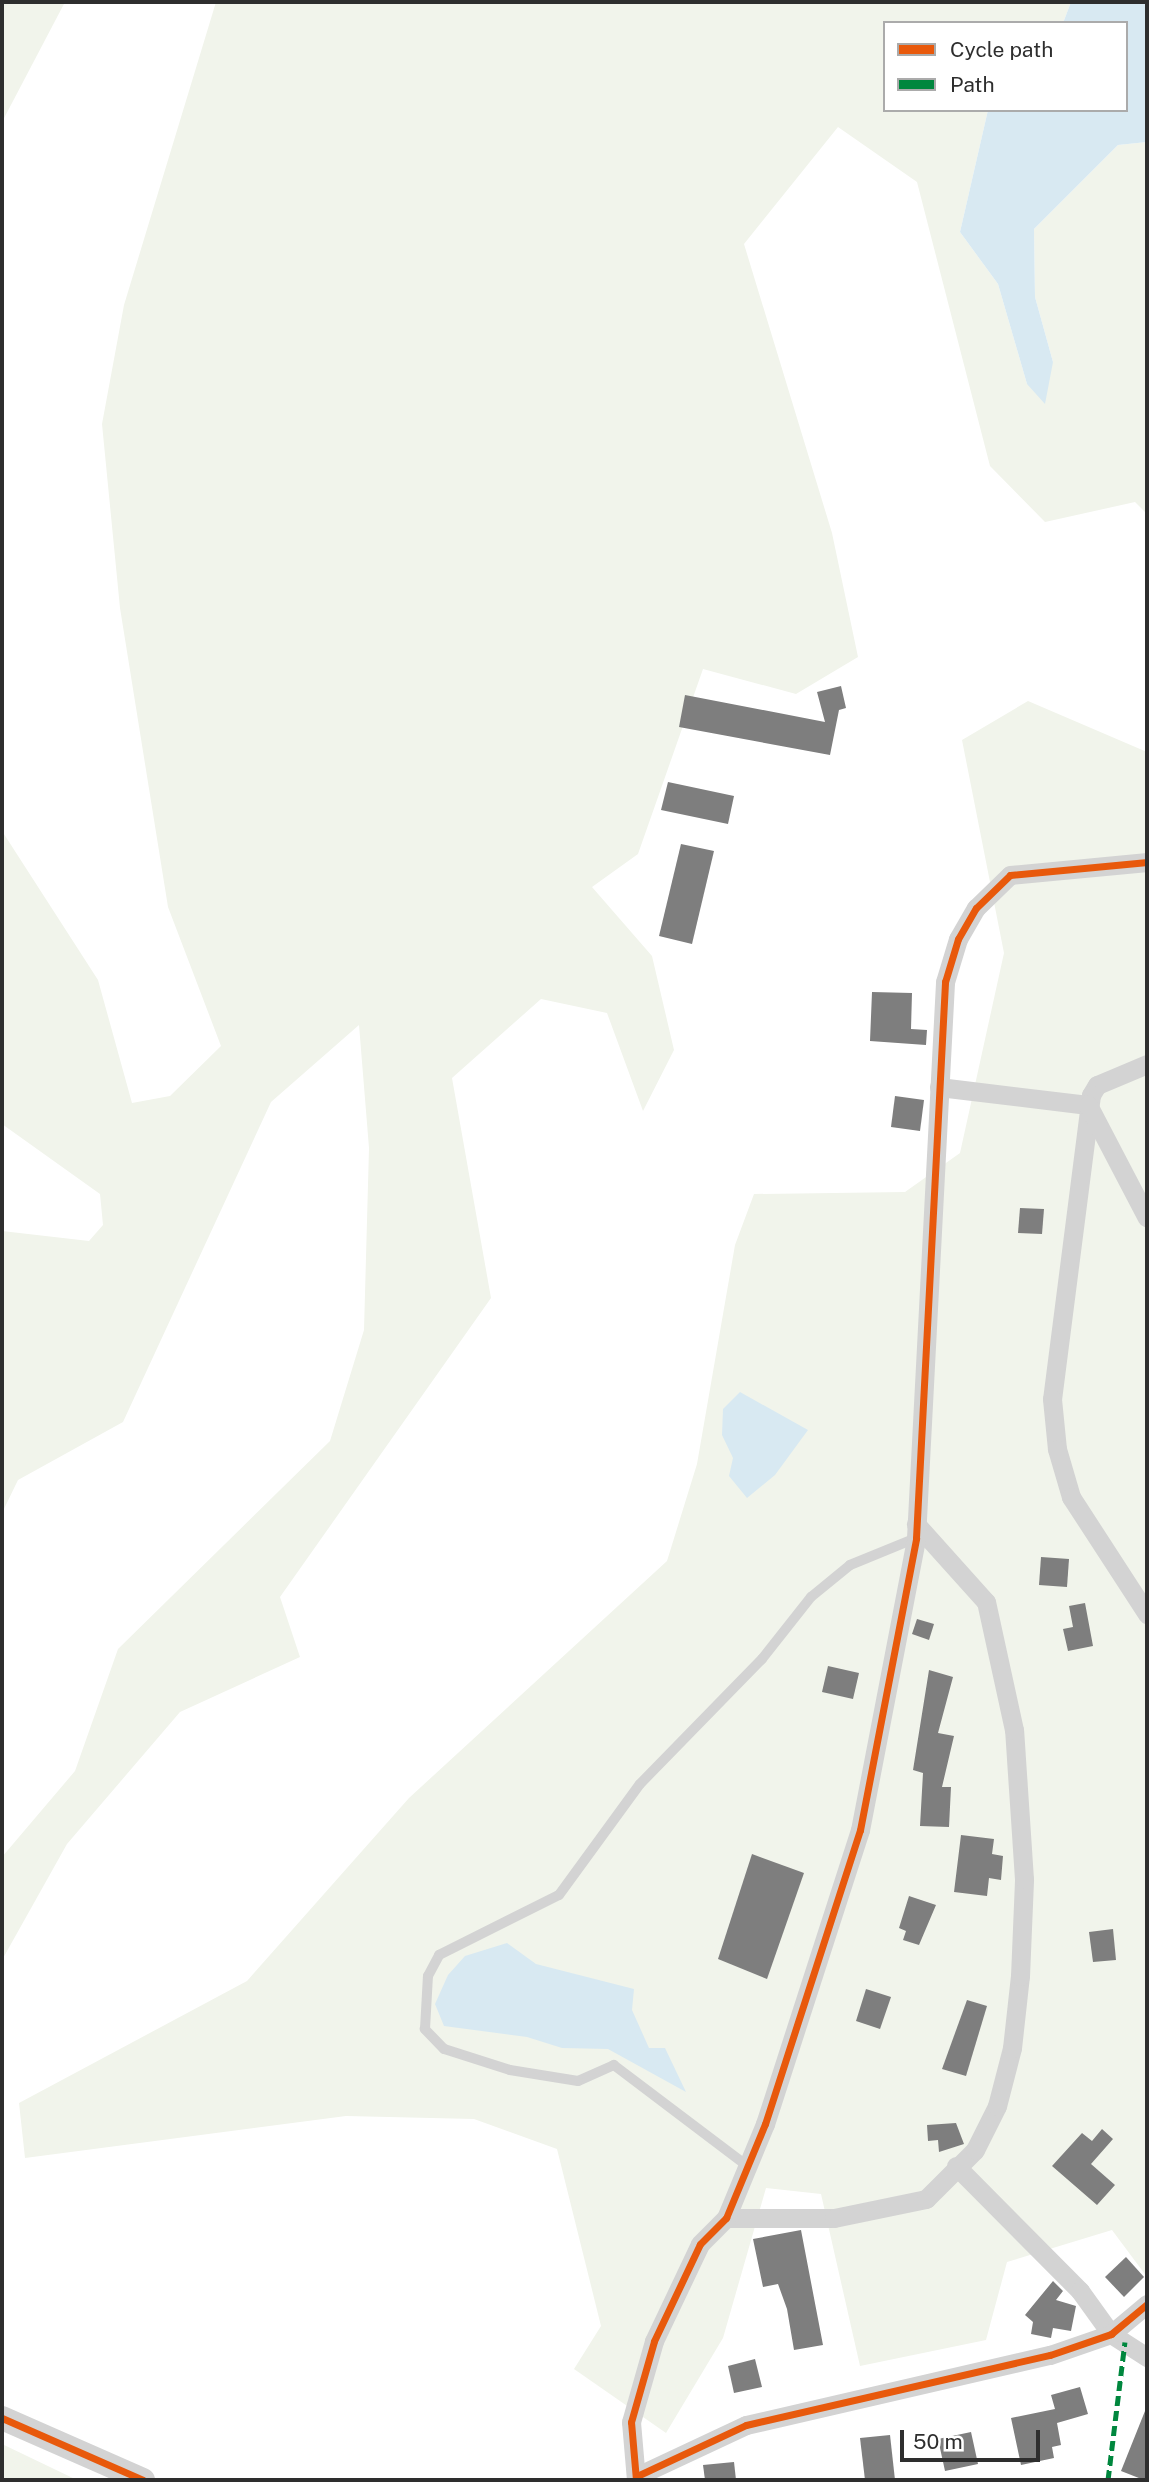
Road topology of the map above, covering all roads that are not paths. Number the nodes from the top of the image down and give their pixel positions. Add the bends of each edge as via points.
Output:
1 (1147, 862) edge
2 (1147, 1064) edge
3 (939, 1087) junction
4 (1088, 1105) junction
5 (1147, 1218) edge
6 (916, 1531) junction
7 (1147, 1614) edge
8 (746, 2165) junction
9 (957, 2166) junction
10 (726, 2218) junction
11 (1147, 2304) edge
12 (1111, 2334) junction
13 (1147, 2357) edge
14 (2, 2418) edge
15 (637, 2478) edge
16 (143, 2480) edge

1 - 3 street via 1010,875 976,908 958,939 945,982
2 - 4 street via 1097,1085
3 - 4 street
3 - 6 street
4 - 5 street
4 - 7 street via 1052,1399 1056,1449 1071,1497
6 - 8 street via 860,1830
6 - 8 lane via 850,1565 811,1597 762,1659 640,1784 559,1895 439,1955 428,1976 425,2029 444,2049 510,2070 579,2081 614,2065
6 - 9 street via 986,1602 1005,1672 1022,1796 1024,1879 1012,2048 996,2106 975,2150
8 - 10 street
9 - 10 street via 926,2199 834,2218
9 - 12 street via 1080,2291
10 - 15 street via 700,2245 654,2341 631,2422
11 - 12 street
12 - 13 street
12 - 15 street via 981,2376 746,2425
14 - 16 street

